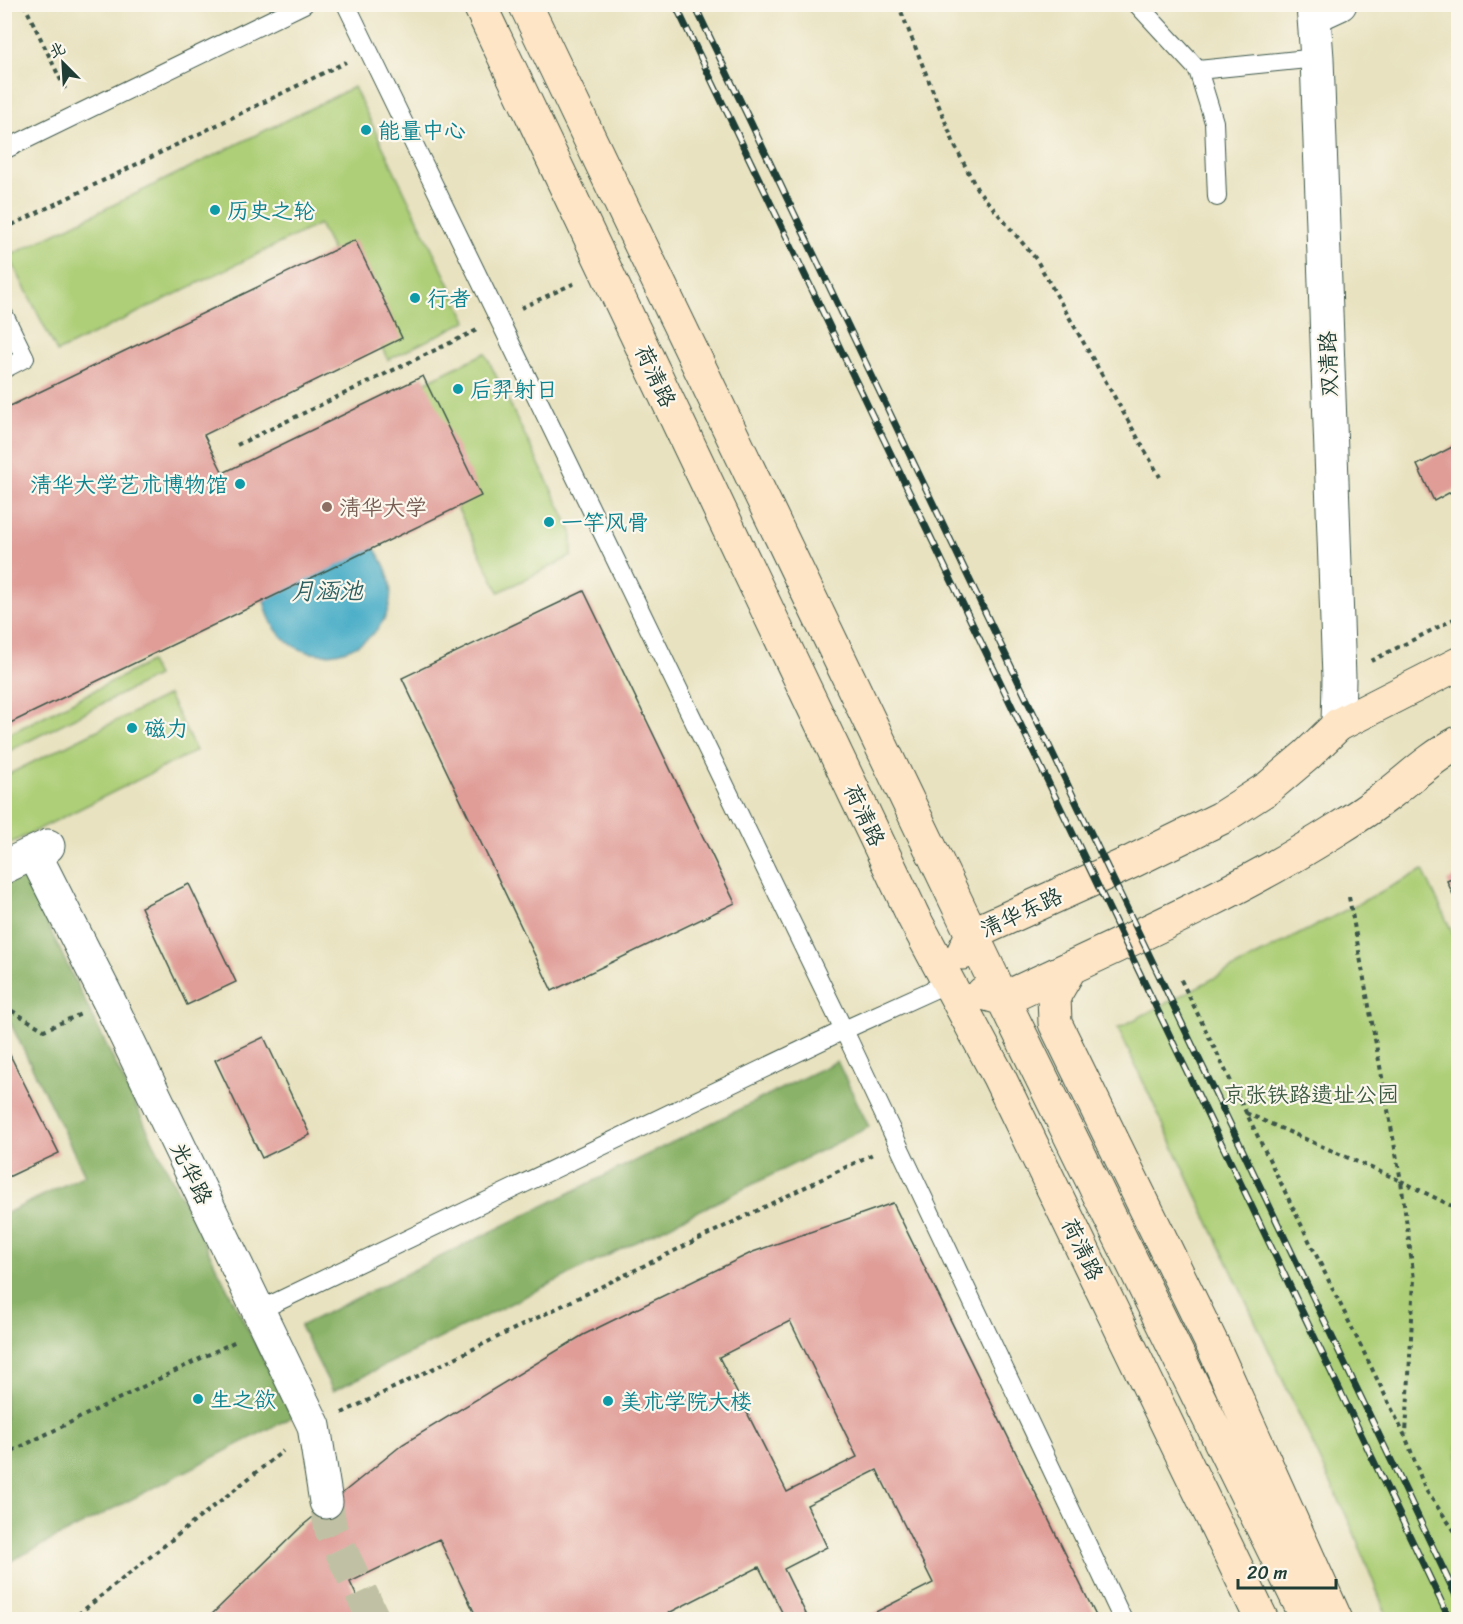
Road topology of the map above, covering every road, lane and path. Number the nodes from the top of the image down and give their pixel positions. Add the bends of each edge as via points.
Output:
1 (24, 4) edge
2 (304, 4) edge
3 (346, 4) edge
4 (479, 4) edge
5 (525, 4) edge
6 (898, 4) edge
7 (1137, 4) edge
8 (1322, 8) edge
9 (369, 51) junction
10 (1317, 58) junction
11 (1198, 70) junction
12 (77, 114) junction
13 (4, 150) edge
14 (1217, 197) dead end
15 (4, 229) edge
16 (605, 269) junction
17 (4, 315) edge
18 (499, 319) junction
19 (4, 369) edge
20 (237, 445) dead end
21 (1160, 477) dead end
22 (1458, 617) edge
23 (1458, 664) edge
24 (1339, 678) junction
25 (1338, 725) junction
26 (1458, 743) edge
27 (4, 867) edge
28 (1349, 897) dead end
29 (972, 934) junction
30 (1071, 967) junction
31 (1181, 980) dead end
32 (950, 982) junction
33 (1003, 999) junction
34 (109, 1001) junction
35 (4, 1006) edge
36 (844, 1030) junction
37 (1245, 1113) junction
38 (897, 1142) junction
39 (1401, 1180) junction
40 (1458, 1209) edge
41 (263, 1318) junction
42 (314, 1426) junction
43 (1406, 1438) junction
44 (4, 1455) edge
45 (326, 1502) tunnel mouth
46 (1458, 1536) edge
47 (71, 1620) edge
48 (1123, 1620) edge
49 (1262, 1620) edge
50 (1308, 1620) edge
51 (1336, 1620) edge

1 - 12 path
2 - 12 lane
3 - 9 lane
4 - 16 main road, 荷清路
5 - 29 main road, 荷清路
6 - 21 path via 955,146 977,189 1036,260
7 - 11 lane
8 - 10 street, 双清路
9 - 15 path
9 - 18 lane
10 - 11 lane
10 - 24 street, 双清路
11 - 14 lane via 1214,122
12 - 13 lane
16 - 18 path
16 - 32 main road, 荷清路 via 914,918
17 - 19 lane via 25,358
18 - 20 path
18 - 36 lane
22 - 24 path
23 - 25 main road, 清华东路
24 - 25 street, 双清路
25 - 29 main road, 清华东路 via 1268,788 1221,818
26 - 30 main road via 1336,830 1283,862
27 - 34 street, 光华路 via 41,850
28 - 39 path
29 - 32 main road, 清华东路
29 - 33 main road, 荷清路
30 - 33 main road
30 - 51 main road via 1054,996 1055,1023 1214,1348
31 - 37 path
32 - 33 main road
32 - 36 lane
32 - 49 main road, 荷清路
33 - 50 main road, 荷清路
34 - 35 path via 44,1030
34 - 41 street, 光华路
36 - 38 lane
36 - 41 lane
37 - 39 path
37 - 43 path
38 - 42 path
38 - 48 lane
39 - 40 path
39 - 43 path via 1414,1279
41 - 42 street, 光华路
41 - 44 path
42 - 45 street, 光华路
42 - 47 path
43 - 46 path via 1425,1489

